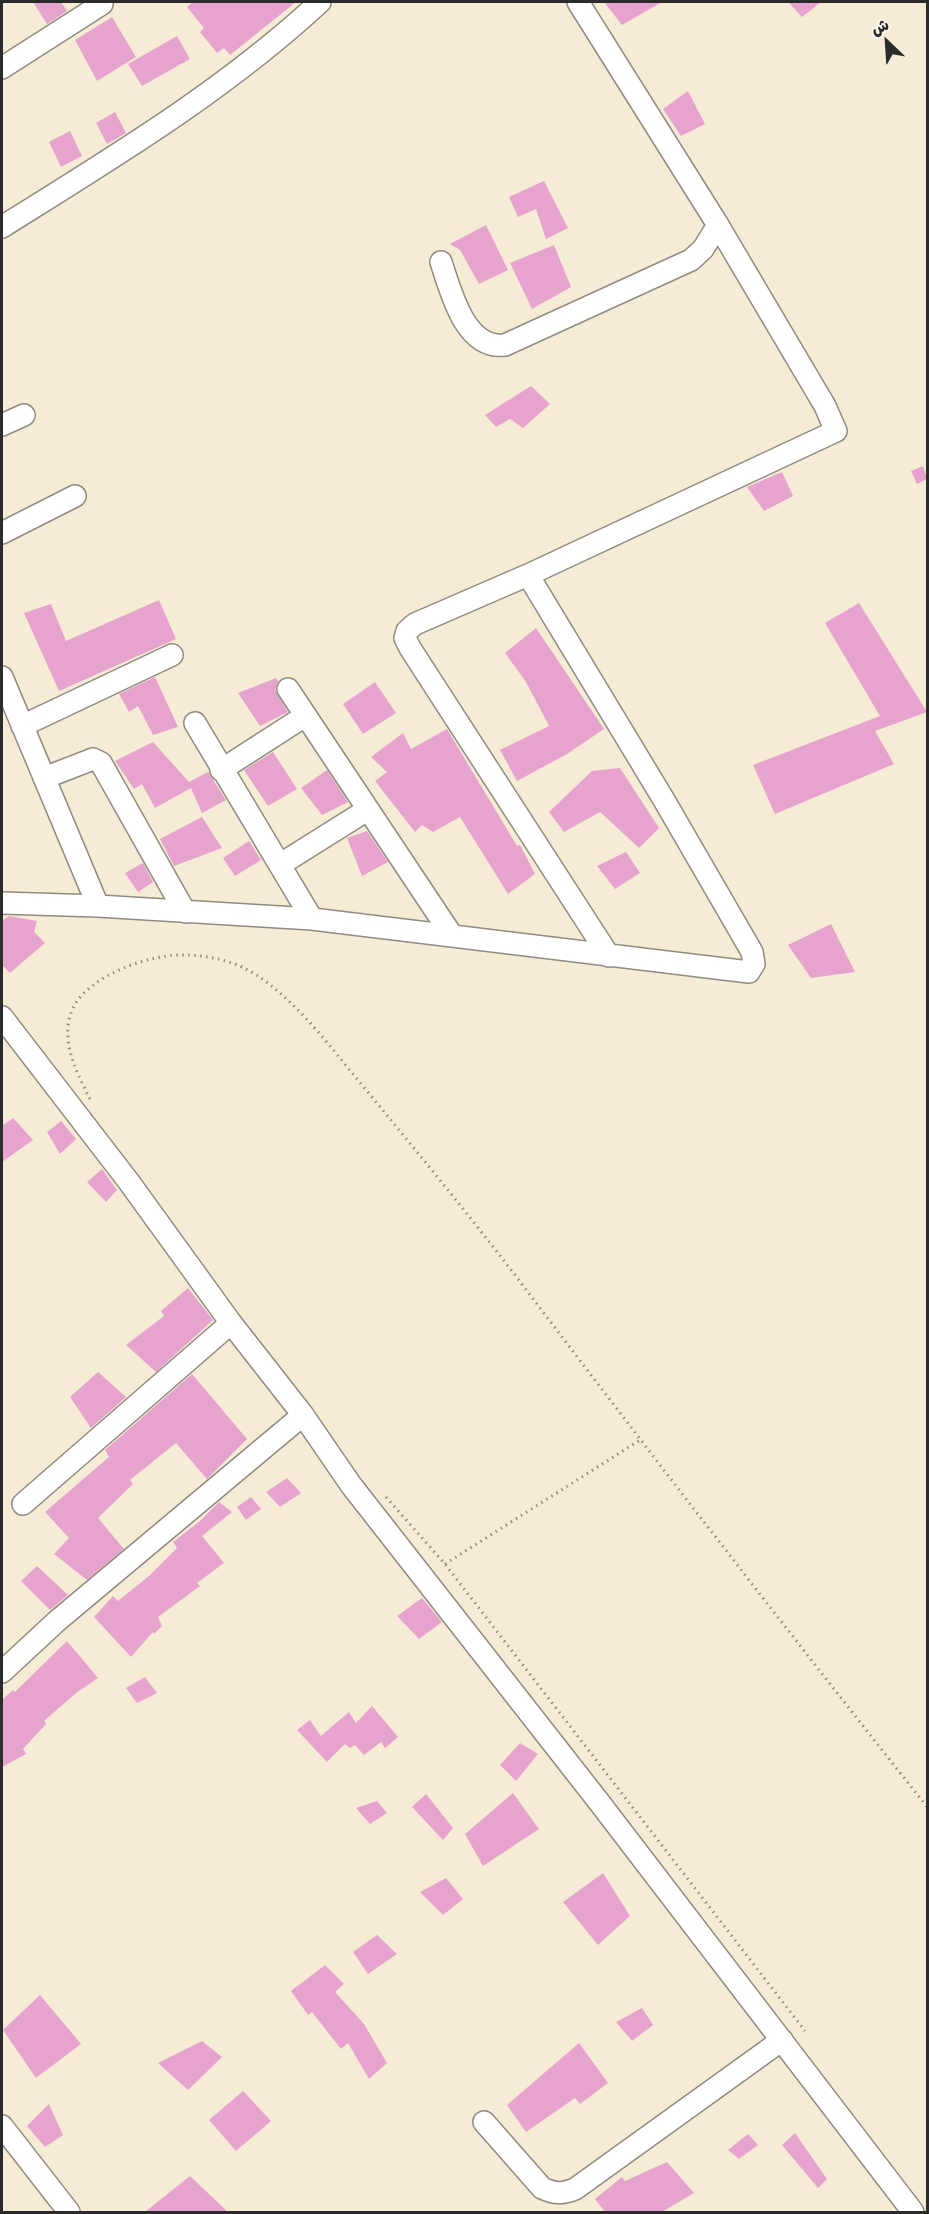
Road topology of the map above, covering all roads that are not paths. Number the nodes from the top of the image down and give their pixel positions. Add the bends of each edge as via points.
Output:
1 (320, 2) edge
2 (578, 2) edge
3 (102, 4) dead end
4 (2, 68) edge
5 (718, 225) junction
6 (2, 227) edge
7 (441, 262) dead end
8 (24, 415) dead end
9 (2, 424) edge
10 (75, 496) dead end
11 (2, 533) edge
12 (528, 575) junction
13 (172, 655) dead end
14 (2, 677) edge
15 (288, 689) dead end
16 (304, 716) junction
17 (195, 723) dead end
18 (22, 726) junction
19 (221, 770) junction
20 (44, 778) junction
21 (367, 810) junction
22 (281, 864) junction
23 (2, 903) edge
24 (98, 906) junction
25 (185, 912) junction
26 (312, 919) junction
27 (451, 934) junction
28 (609, 956) junction
29 (2, 1017) edge
30 (231, 1323) junction
31 (303, 1415) junction
32 (23, 1503) dead end
33 (2, 1672) edge
34 (782, 2040) junction
35 (484, 2122) dead end
36 (2, 2126) edge
37 (69, 2212) edge
38 (913, 2212) edge

1 - 6 street via 281,38 179,116
2 - 5 street
3 - 4 street
5 - 7 street via 691,260 506,345 495,346 474,332 455,301
5 - 12 street via 836,431
8 - 9 street
10 - 11 street
12 - 28 street via 415,624 405,638
12 - 28 street via 664,800 752,952 754,964 749,972 738,972
13 - 18 street
14 - 18 street
15 - 16 street
16 - 19 street
16 - 21 street
17 - 19 street
18 - 20 street
19 - 22 street
20 - 24 street
20 - 25 street via 93,759 101,763
21 - 22 street
21 - 27 street
22 - 26 street
23 - 24 street
24 - 25 street
25 - 26 street
26 - 27 street
27 - 28 street
29 - 30 street via 136,1191
30 - 31 street
30 - 32 street
31 - 33 street via 57,1621
31 - 34 street via 351,1485
34 - 35 street via 565,2193 542,2188
34 - 38 street
36 - 37 street

